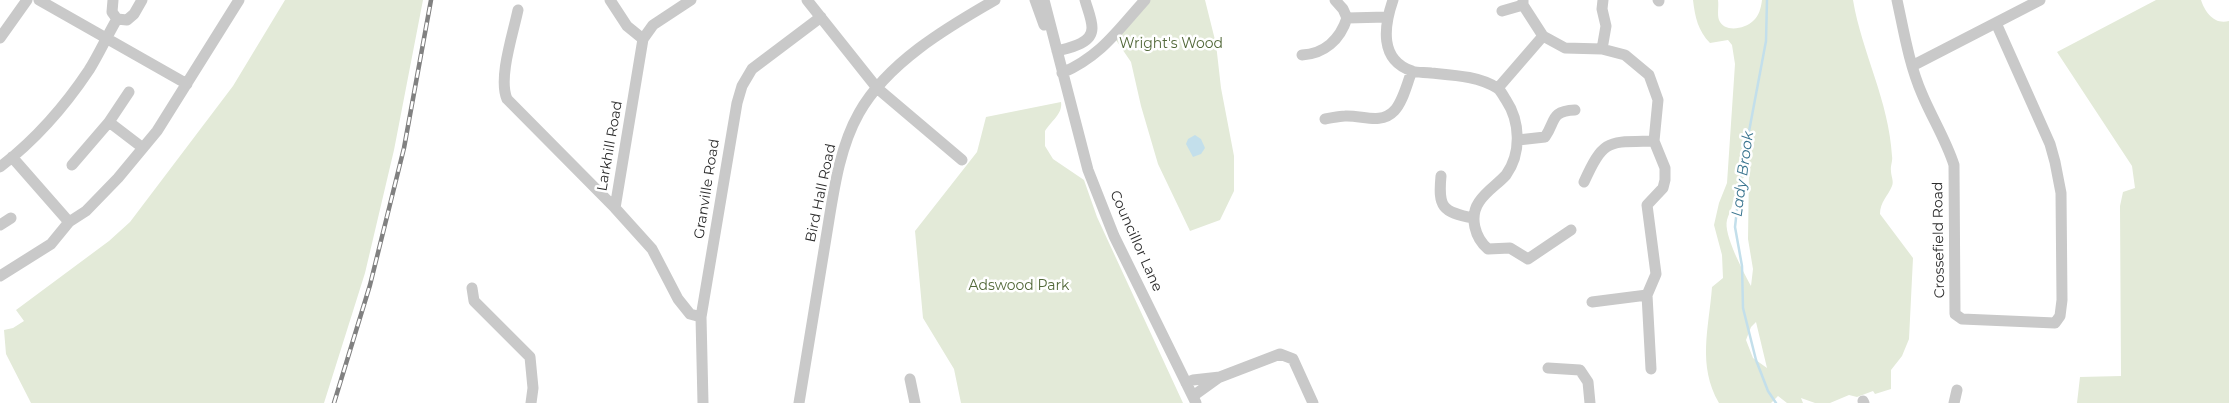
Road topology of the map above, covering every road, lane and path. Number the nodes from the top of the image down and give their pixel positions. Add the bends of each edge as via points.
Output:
1 (27, 0) edge
2 (39, 0) edge
3 (113, 0) edge
4 (142, 0) edge
5 (239, 0) edge
6 (610, 0) edge
7 (691, 0) edge
8 (807, 0) edge
9 (986, 0) edge
10 (995, 0) edge
11 (1035, 0) edge
12 (1044, 0) edge
13 (1085, 0) edge
14 (1145, 0) edge
15 (1335, 0) edge
16 (1393, 0) edge
17 (1603, 0) edge
18 (1897, 0) edge
19 (2040, 0) edge
20 (1523, 3) edge
21 (518, 10) dead end
22 (1502, 11) dead end
23 (973, 12) junction
24 (821, 17) junction
25 (1387, 17) junction
26 (1347, 18) junction
27 (117, 19) junction
28 (1996, 23) junction
29 (1543, 36) junction
30 (0, 38) edge
31 (106, 38) junction
32 (643, 39) junction
33 (1057, 50) junction
34 (1602, 50) junction
35 (1302, 55) dead end
36 (1912, 66) junction
37 (1412, 71) junction
38 (1062, 73) junction
39 (187, 84) junction
40 (1065, 86) junction
41 (877, 88) junction
42 (1498, 88) junction
43 (129, 92) dead end
44 (1567, 106) dead end
45 (1325, 119) dead end
46 (109, 122) junction
47 (1518, 140) junction
48 (1654, 140) junction
49 (143, 148) junction
50 (12, 158) junction
51 (962, 160) dead end
52 (72, 165) dead end
53 (0, 167) edge
54 (1441, 176) dead end
55 (1584, 182) dead end
56 (615, 208) junction
57 (11, 218) dead end
58 (1473, 218) junction
59 (69, 222) junction
60 (0, 225) edge
61 (1571, 230) dead end
62 (1, 274) edge
63 (472, 288) dead end
64 (1647, 295) junction
65 (1592, 302) dead end
66 (701, 318) junction
67 (1548, 368) dead end
68 (1651, 370) dead end
69 (1220, 377) junction
70 (910, 379) dead end
71 (1186, 383) junction
72 (1957, 390) dead end
73 (1194, 399) edge
74 (532, 403) edge
75 (703, 403) edge
76 (798, 403) edge
77 (915, 403) edge
78 (1313, 403) edge
79 (1590, 403) edge
80 (1954, 403) edge

1 - 30 street
2 - 31 street
3 - 27 street via 112,12
4 - 27 street via 127,20
5 - 39 street
6 - 32 street via 627,26
7 - 32 street via 653,25
8 - 24 street
9 - 23 street, Bird Hall Road
10 - 23 street, Bird Hall Road
11 - 40 street, Councillor Lane
12 - 33 street, Councillor Lane
13 - 33 street via 1092,28 1090,34 1083,42
14 - 38 street via 1109,42 1083,64
15 - 26 street
16 - 25 street
17 - 34 street via 1606,26
18 - 36 street, Crossefield Road
19 - 28 street
20 - 22 street
20 - 29 street
21 - 56 street via 503,89 507,99
23 - 41 street, Bird Hall Road via 897,66
24 - 41 street
24 - 66 street, Granville Road via 752,69 742,86
25 - 26 street
25 - 37 street via 1387,46 1392,58
26 - 35 street via 1342,32 1321,51 1315,55
27 - 31 street
28 - 36 street
28 - 36 street, Crossefield Road via 2050,144 2061,193 2062,300 2060,316 2055,324 1962,319 1956,314 1954,165
29 - 34 street via 1565,48
29 - 42 street
31 - 39 street
31 - 50 street via 66,101
32 - 56 street, Larkhill Road
33 - 38 street, Councillor Lane
34 - 48 street via 1625,55 1649,74 1658,100
37 - 42 street via 1477,80
37 - 45 street via 1395,111 1386,117 1375,120 1344,116
38 - 40 street, Councillor Lane
39 - 49 street
40 - 71 street, Councillor Lane via 1088,170 1114,236
41 - 51 street
41 - 76 street, Bird Hall Road via 858,113 846,144 834,194
42 - 47 street via 1514,118
43 - 46 street
44 - 47 street via 1554,117 1545,137
46 - 49 street
46 - 52 street
47 - 58 street via 1506,174 1479,202
48 - 55 street via 1608,144 1594,161
48 - 64 street via 1665,168 1665,180 1663,188 1647,205 1656,274
49 - 59 street via 86,212
50 - 53 street
50 - 59 street
54 - 58 street via 1439,197 1446,208 1453,214
56 - 66 street, Larkhill Road via 652,249 678,299 690,314
57 - 60 street
58 - 61 street via 1480,242 1488,249 1510,248 1528,259
59 - 62 street via 51,244
63 - 74 street via 474,301 530,357
64 - 65 street
64 - 68 street
66 - 75 street, Granville Road
67 - 79 street via 1580,370 1588,382
69 - 71 street
69 - 73 street
69 - 78 street via 1280,354 1293,359
70 - 77 street
71 - 73 street, Councillor Lane
72 - 80 street

